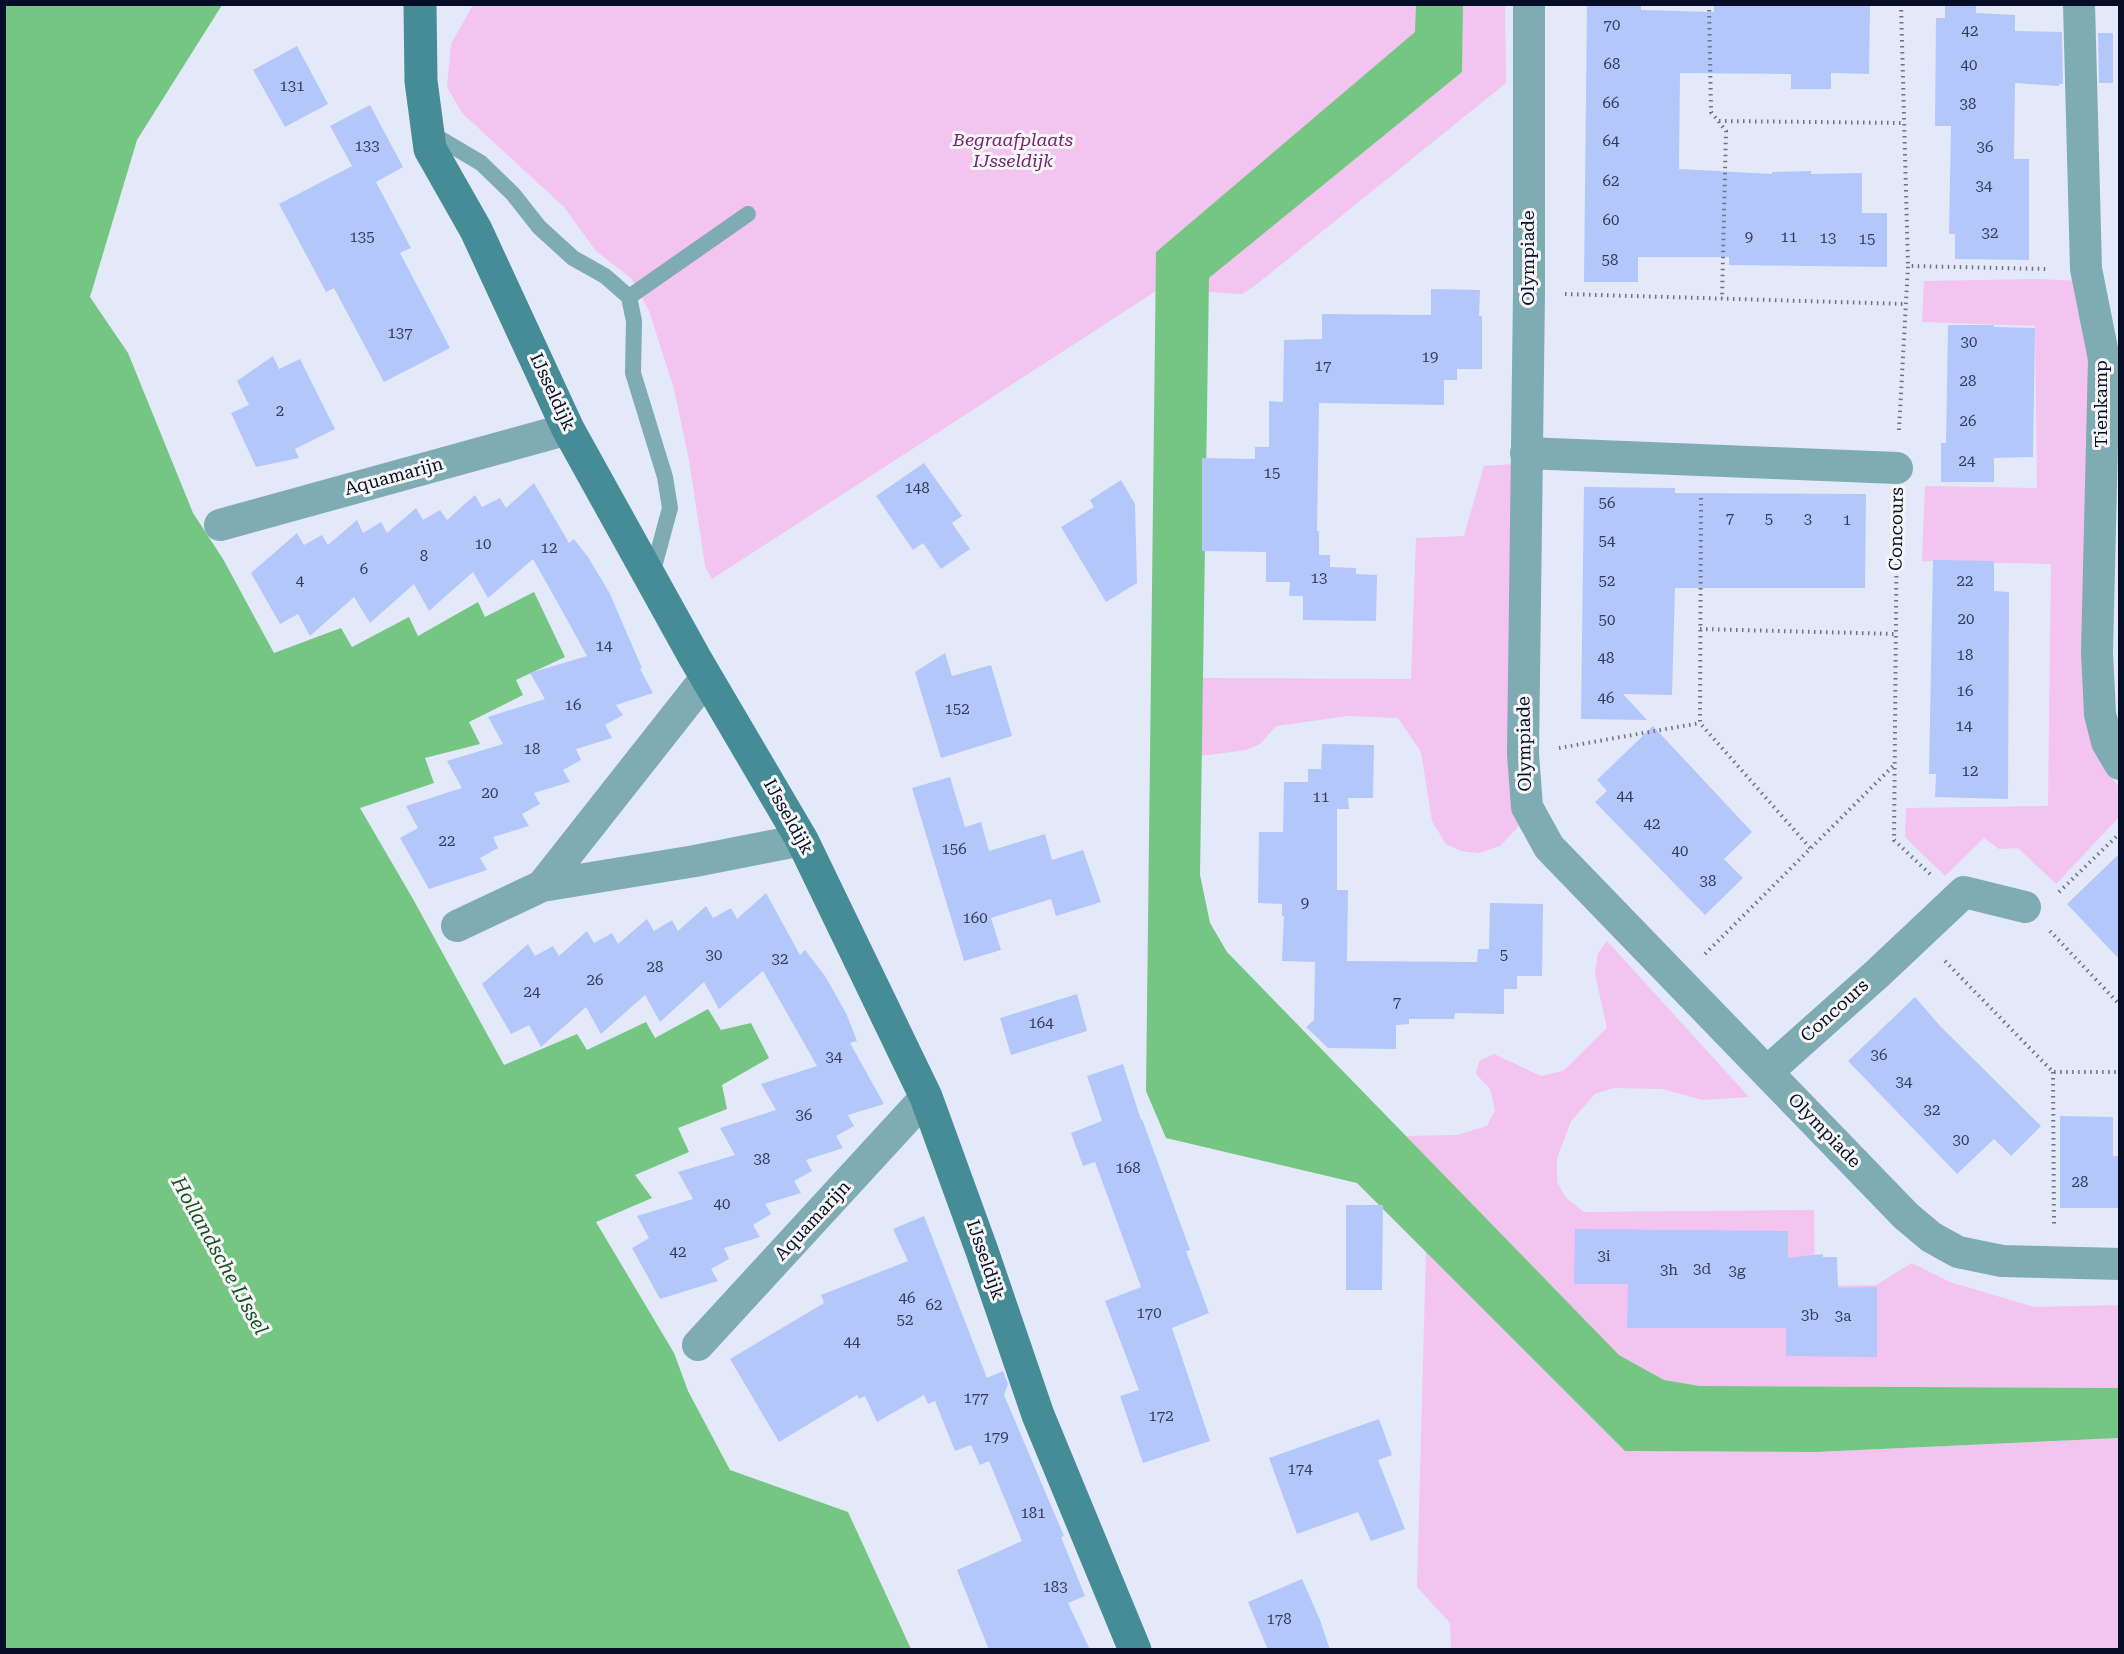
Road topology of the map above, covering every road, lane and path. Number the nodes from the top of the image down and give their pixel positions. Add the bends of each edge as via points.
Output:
1 (420, 4) edge
2 (1529, 4) edge
3 (1709, 4) edge
4 (1901, 4) edge
5 (2079, 4) edge
6 (1718, 121) junction
7 (1904, 123) junction
8 (427, 131) junction
9 (748, 214) dead end
10 (1908, 266) junction
11 (2086, 269) junction
12 (1529, 293) junction
13 (629, 297) junction
14 (1722, 299) junction
15 (1906, 304) junction
16 (568, 429) junction
17 (1526, 453) junction
18 (1702, 459) junction
19 (1898, 468) junction
20 (220, 525) dead end
21 (651, 579) junction
22 (1700, 629) junction
23 (1896, 634) junction
24 (706, 678) junction
25 (1700, 723) junction
26 (1524, 754) junction
27 (2120, 764) edge
28 (1894, 765) junction
29 (2120, 832) edge
30 (802, 840) junction
31 (1811, 849) junction
32 (542, 886) junction
33 (1956, 900) junction
34 (2030, 911) junction
35 (457, 926) dead end
36 (1919, 935) junction
37 (1679, 980) junction
38 (2120, 1005) edge
39 (1767, 1072) junction
40 (2053, 1072) junction
41 (2120, 1072) edge
42 (926, 1097) junction
43 (2055, 1262) junction
44 (2120, 1263) edge
45 (698, 1345) dead end
46 (1136, 1650) edge

1 - 8 street, IJsseldijk via 421,81
2 - 12 street, Olympiade
3 - 6 path via 1711,112
4 - 7 path
5 - 11 street, Tienkamp
6 - 7 path
6 - 14 path via 1726,131
7 - 10 path
8 - 13 lane via 481,163 573,258 605,276
8 - 16 street, IJsseldijk via 430,149 476,230
9 - 13 lane
10 - 11 path
10 - 15 path
11 - 27 street, Tienkamp via 2104,359 2097,652 2100,714
12 - 14 path
12 - 17 street, Olympiade
13 - 21 lane via 634,321 633,373 665,477 670,508
14 - 15 path
15 - 19 path
16 - 20 street, Aquamarijn
16 - 21 street, IJsseldijk
17 - 18 street, Concours
17 - 26 street, Olympiade
18 - 19 street, Concours
18 - 22 path
19 - 23 path, Concours
21 - 24 street, IJsseldijk
22 - 23 path
22 - 25 path
23 - 28 path, Concours
24 - 30 street, IJsseldijk
24 - 32 street
25 - 26 path
25 - 31 path
26 - 37 street, Olympiade via 1527,807 1549,847
28 - 31 path
28 - 33 path, Concours via 1894,840
29 - 34 path
30 - 32 street
30 - 42 street, IJsseldijk
31 - 37 path
32 - 35 street
33 - 34 street via 1964,892
33 - 36 street, Concours
34 - 38 path
36 - 39 street, Concours
36 - 40 path
37 - 39 street, Olympiade
39 - 43 street, Olympiade via 1931,1237 1958,1252 1979,1257
40 - 41 path
40 - 43 path
42 - 45 street, Aquamarijn
42 - 46 street, IJsseldijk via 1038,1415
43 - 44 street, Olympiade

